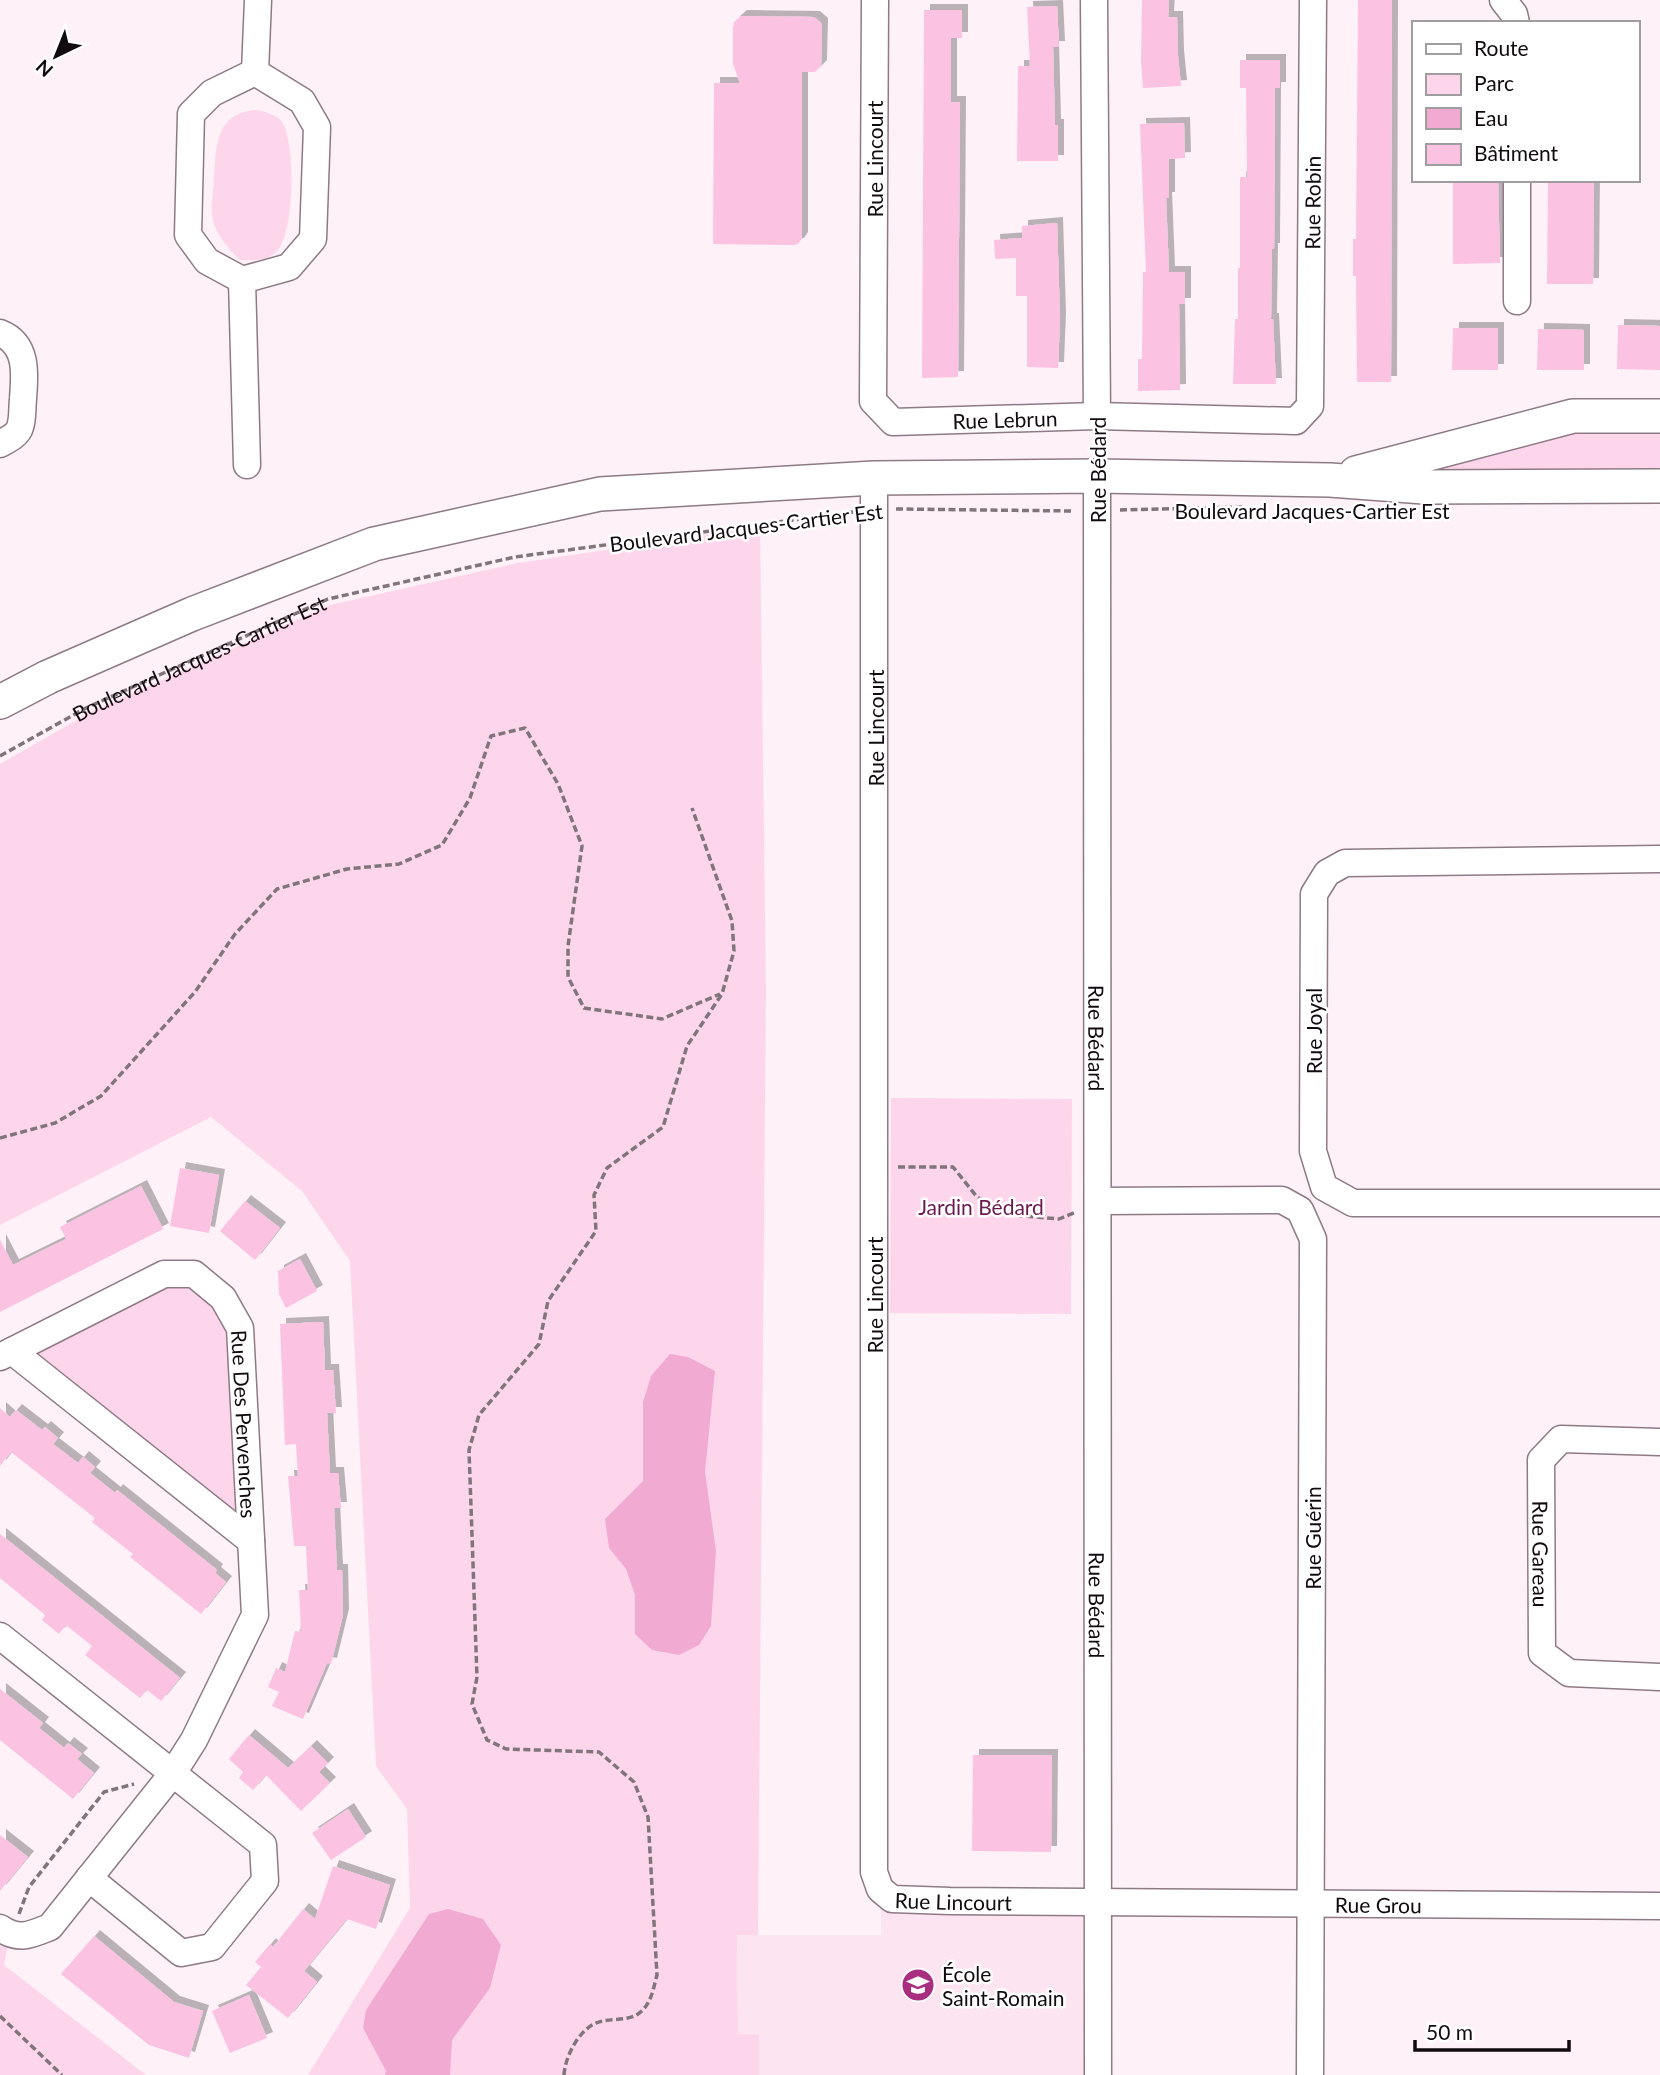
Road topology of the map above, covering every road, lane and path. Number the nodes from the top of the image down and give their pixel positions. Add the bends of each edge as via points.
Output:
1 (258, 0) edge
2 (875, 0) edge
3 (1094, 0) edge
4 (1313, 0) edge
5 (1503, 0) edge
6 (1516, 21) edge
7 (255, 72) junction
8 (1517, 182) edge
9 (242, 280) junction
10 (1517, 301) dead end
11 (0, 333) edge
12 (873, 401) joint
13 (1310, 406) joint
14 (1097, 416) junction
15 (1660, 416) edge
16 (0, 444) edge
17 (247, 464) dead end
18 (1097, 476) junction
19 (1330, 480) junction
20 (1660, 486) edge
21 (874, 493) junction
22 (1250, 507) dead end
23 (1097, 511) junction
24 (0, 702) edge
25 (0, 756) edge
26 (692, 808) dead end
27 (1660, 859) edge
28 (722, 994) junction
29 (0, 1138) edge
30 (874, 1166) junction
31 (1097, 1201) junction
32 (1660, 1203) edge
33 (6, 1354) edge
34 (1660, 1442) edge
35 (251, 1541) junction
36 (0, 1636) edge
37 (1660, 1677) edge
38 (173, 1773) junction
39 (89, 1878) junction
40 (1098, 1900) junction
41 (1310, 1902) junction
42 (1660, 1906) edge
43 (5, 1932) edge
44 (0, 2016) edge
45 (62, 2075) edge
46 (564, 2075) edge
47 (1098, 2075) edge
48 (1310, 2075) edge

1 - 7 street
2 - 12 street, Rue Lincourt
3 - 14 street, Rue Bédard
4 - 13 street, Rue Robin
5 - 6 street
7 - 9 street via 212,93 191,114 188,235 207,261
7 - 9 street via 302,101 317,127 313,239 289,267
8 - 10 street
9 - 17 street
11 - 16 street via 17,344 25,377 20,428
12 - 14 street, Rue Lebrun via 893,422
13 - 14 street, Rue Lebrun via 1296,421
15 - 19 main road, Boulevard Jacques-Cartier Est via 1573,416
18 - 19 main road, Boulevard Jacques-Cartier Est
18 - 21 main road, Boulevard Jacques-Cartier Est
18 - 23 street, Rue Bédard
19 - 20 main road, Boulevard Jacques-Cartier Est via 1424,487
21 - 23 path, Boulevard Jacques-Cartier Est
21 - 24 main road, Boulevard Jacques-Cartier Est via 600,494 374,544 192,614
21 - 25 path, Boulevard Jacques-Cartier Est via 515,557 328,599 86,708
21 - 30 street, Rue Lincourt
22 - 23 path, Boulevard Jacques-Cartier Est
23 - 31 street, Rue Bédard
26 - 28 path via 733,922 734,951
27 - 32 street, Rue Joyal via 1345,863 1327,873 1314,894 1313,1152 1324,1186 1353,1203
28 - 29 path via 662,1019 584,1008 568,977 582,846 558,784 526,728 491,736 470,798 442,845 399,864 347,869 277,889 235,934 195,992 101,1096 55,1124
28 - 46 path via 687,1046 663,1127 607,1168 594,1195 596,1231 548,1301 539,1344 479,1415 469,1450 477,1677 472,1704 487,1740 506,1749 599,1752 634,1782 648,1818 657,1975 651,2000 637,2015 595,2024 578,2039
30 - 31 path via 953,1167 977,1197 1012,1215 1059,1219
30 - 40 street, Rue Lincourt via 874,1872 880,1889 892,1899
31 - 40 street, Rue Bédard
31 - 41 street, Rue Guérin via 1282,1200 1300,1210 1313,1239
33 - 35 street, Rue Des Pervenches
33 - 35 street, Rue Des Pervenches via 164,1274 194,1274 223,1298 240,1328
34 - 37 street, Rue Gareau via 1561,1439 1541,1460 1541,1474 1542,1653 1569,1673
35 - 38 street, Rue Des Pervenches via 255,1615
36 - 38 street
38 - 39 street, Rue Des Pervenches
38 - 39 street via 263,1845 265,1881 212,1947 181,1953
38 - 43 path via 104,1792 29,1887
39 - 43 street, Rue Des Pervenches via 50,1927 29,1936
40 - 41 street, Rue Grou
40 - 47 street, Rue Bédard
41 - 42 street, Rue Grou
41 - 48 street, Rue Guérin
44 - 45 path

